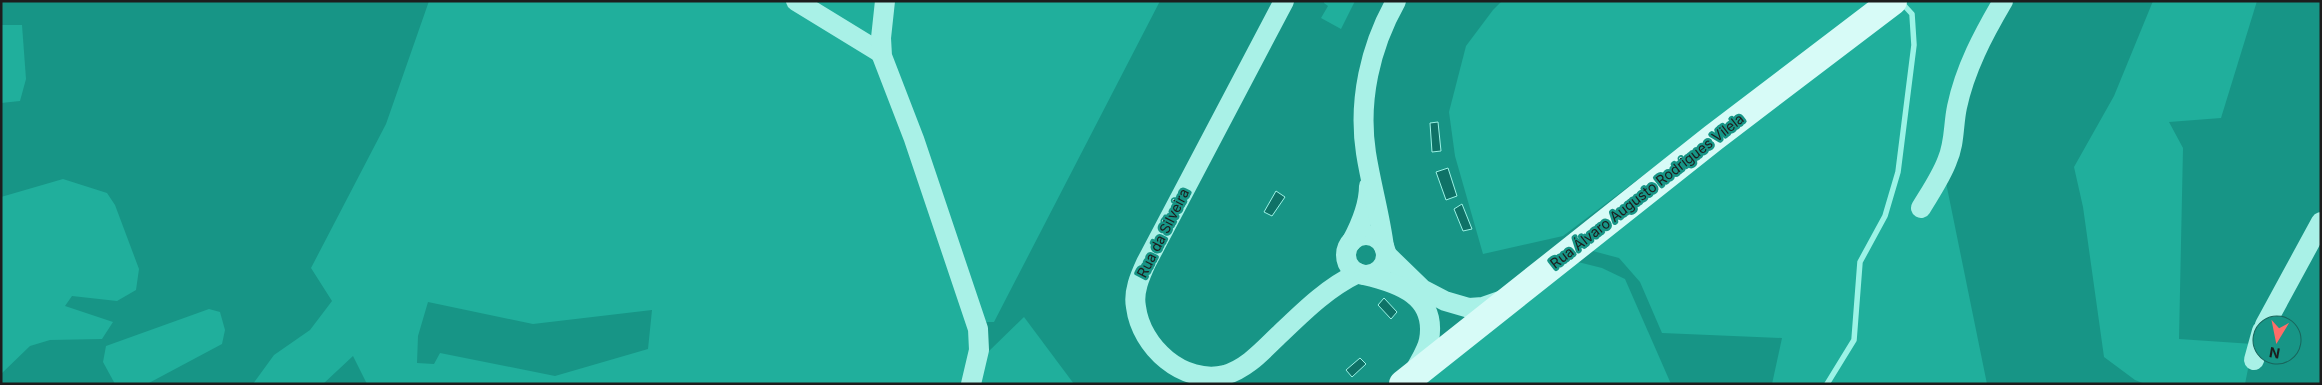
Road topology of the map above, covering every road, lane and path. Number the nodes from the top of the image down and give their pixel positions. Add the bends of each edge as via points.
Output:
1 (796, 1) edge
2 (885, 1) edge
3 (1284, 1) edge
4 (1396, 1) edge
5 (2003, 1) edge
6 (1887, 6) edge
7 (881, 53) junction
8 (1370, 173) junction
9 (1921, 208) dead end
10 (2321, 222) edge
11 (1349, 246) junction
12 (1385, 251) junction
13 (1361, 274) junction
14 (1516, 294) junction
15 (1445, 301) junction
16 (1312, 303) junction
17 (2270, 315) edge
18 (1431, 326) junction
19 (1463, 336) junction
20 (1407, 380) edge
21 (971, 384) edge

1 - 7 street
2 - 7 street
3 - 16 street, Rua da Silveira via 1139,277 1135,305 1147,338 1165,359 1186,374 1210,377 1224,375 1250,363
4 - 8 street, Rua da Silveira via 1378,37 1368,78 1364,126
5 - 9 street via 1980,41 1966,78 1947,162
6 - 14 main road, Rua Álvaro Augusto Rodrigues Vilela
7 - 21 street via 978,329 979,350
8 - 11 street, Rua da Silveira via 1369,196 1362,222
8 - 12 street, Rua da Silveira
10 - 17 street
11 - 12 street via 1364,236 1370,236 1381,242
11 - 13 street via 1348,264
11 - 16 street, Rua da Silveira
12 - 13 street, Rua da Silveira via 1385,261 1377,272
12 - 15 street via 1422,290
13 - 16 street, Rua da Silveira
13 - 18 street via 1388,280 1419,299 1428,313
14 - 15 street via 1483,307 1470,308
14 - 19 main road, Rua Álvaro Augusto Rodrigues Vilela
15 - 19 street via 1462,308 1466,315
18 - 19 street via 1441,335
18 - 20 street via 1429,343
19 - 20 main road, Rua Álvaro Augusto Rodrigues Vilela

